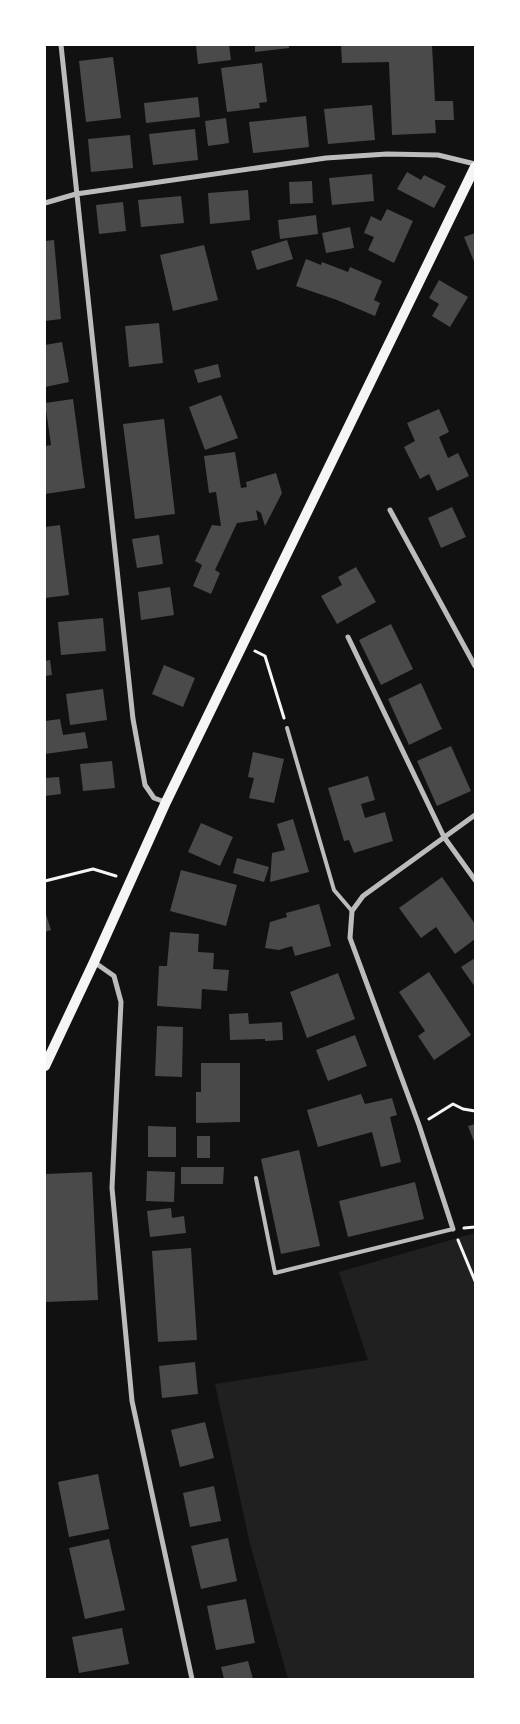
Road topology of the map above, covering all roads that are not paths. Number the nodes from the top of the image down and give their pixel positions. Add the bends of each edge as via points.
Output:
1 (61, 45) edge
2 (475, 166) edge
3 (76, 194) junction
4 (45, 203) edge
5 (390, 510) dead end
6 (348, 636) dead end
7 (475, 666) edge
8 (287, 728) road end
9 (166, 802) junction
10 (475, 815) edge
11 (444, 837) junction
12 (475, 880) edge
13 (352, 911) junction
14 (94, 962) junction
15 (45, 1066) edge
16 (256, 1178) dead end
17 (453, 1228) joint
18 (192, 1679) edge

1 - 3 street
2 - 3 street via 438,155 379,154 326,158
2 - 9 main road
3 - 4 street
3 - 9 street via 133,719 145,785 154,798
5 - 7 street
6 - 11 street
8 - 13 lane via 334,890
9 - 14 main road
10 - 11 street
11 - 12 street
11 - 13 street via 363,896
13 - 17 street via 350,938
14 - 15 main road
14 - 18 street via 114,976 121,1002 112,1188 132,1401
16 - 17 lane via 275,1273

